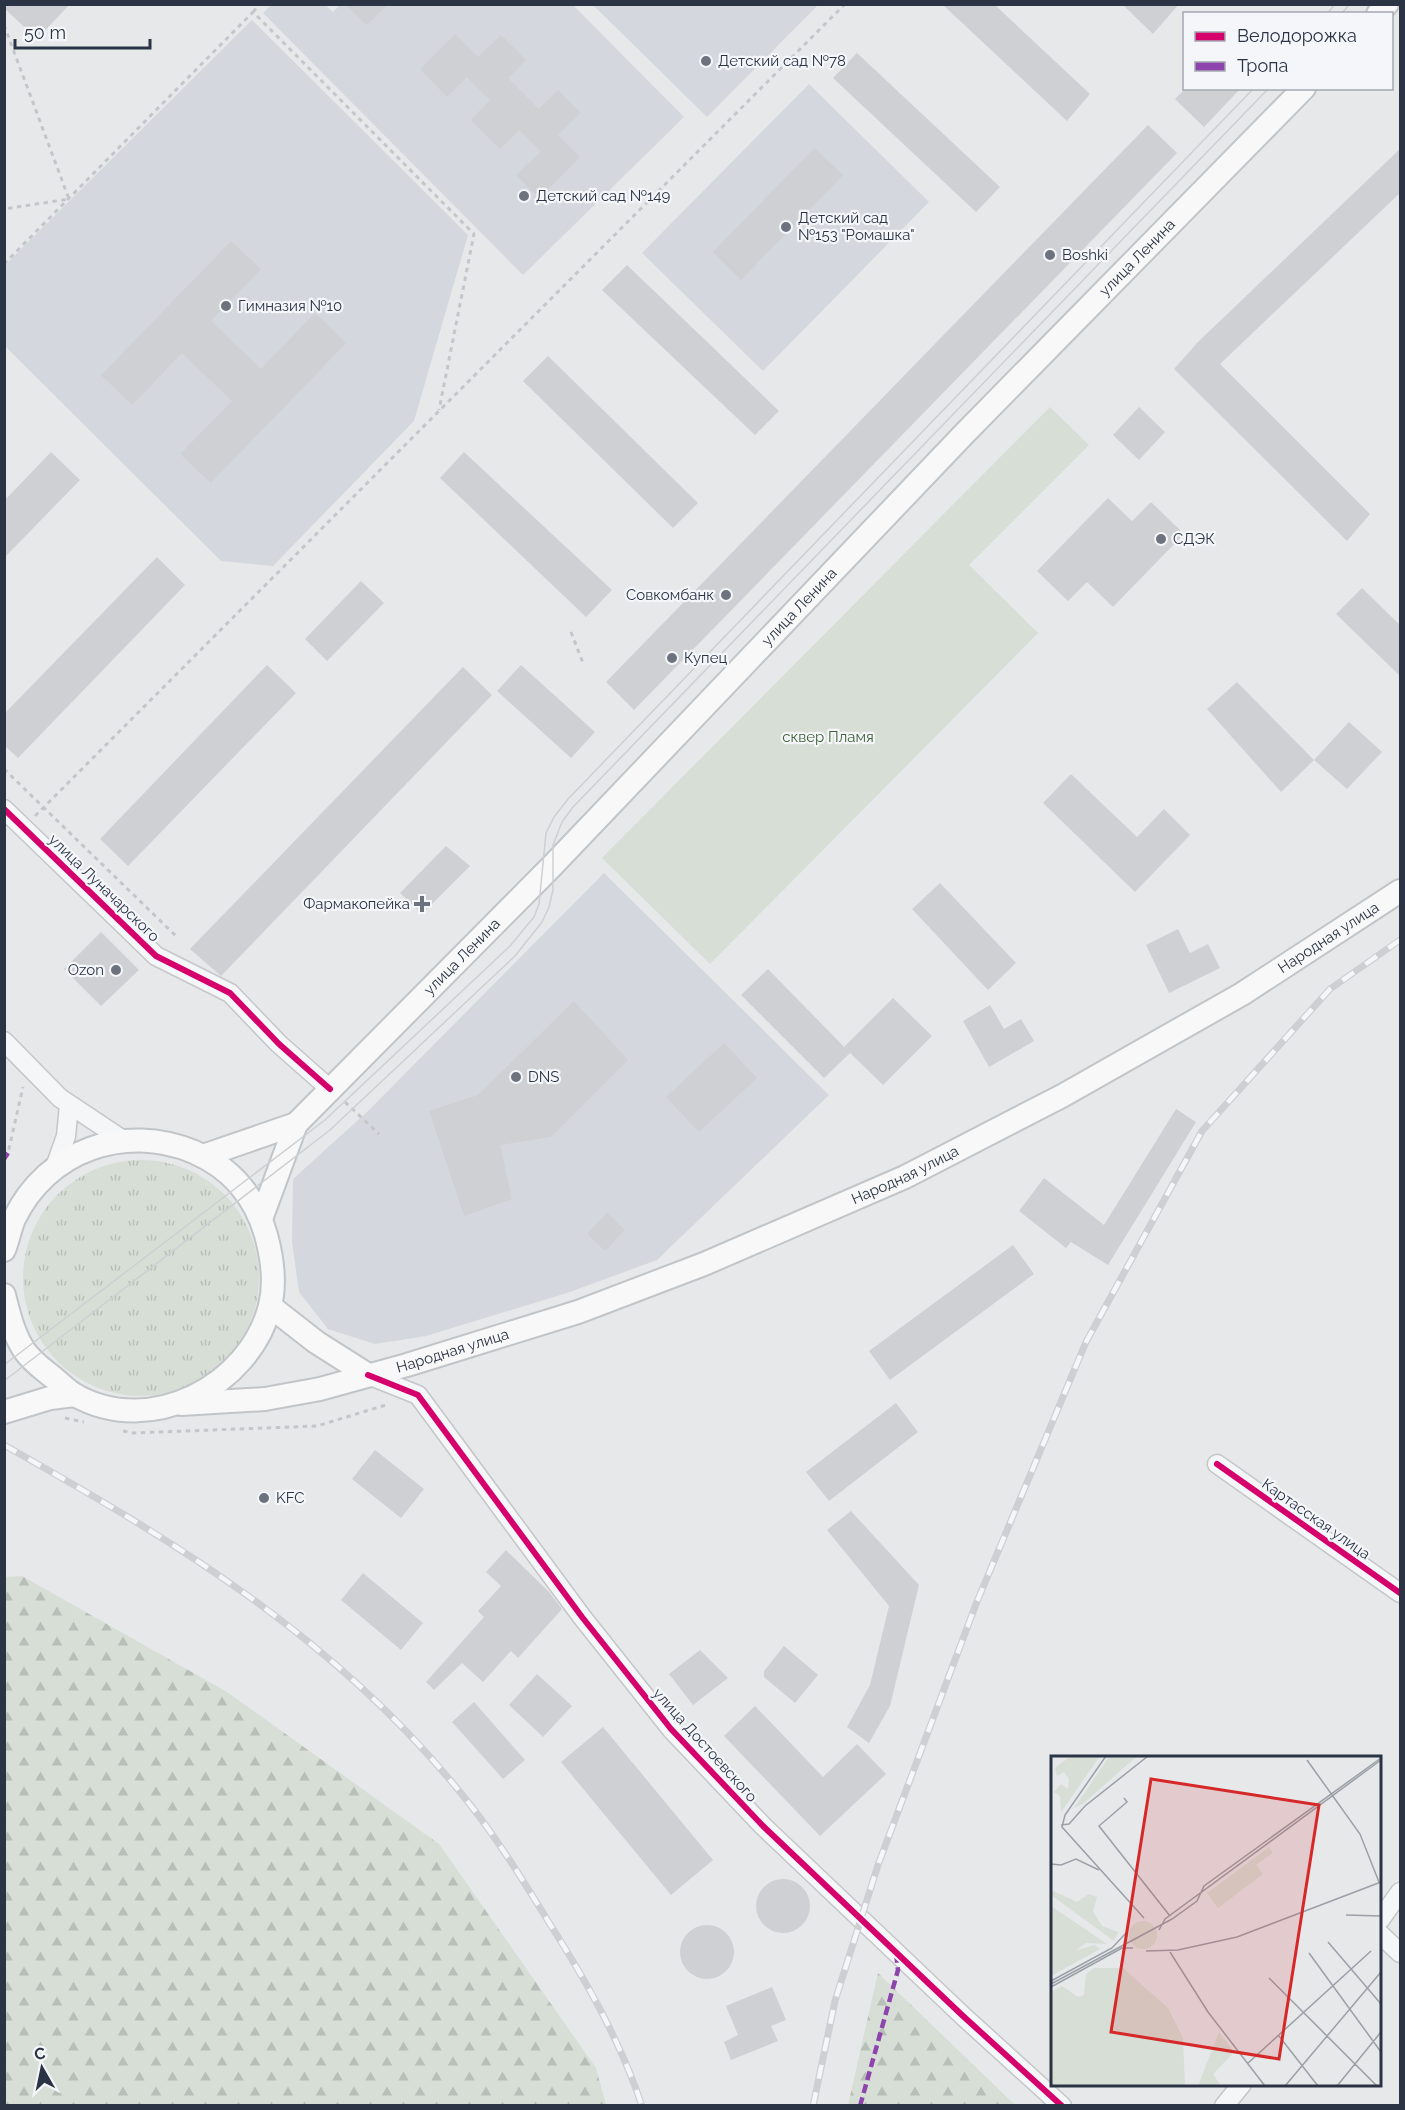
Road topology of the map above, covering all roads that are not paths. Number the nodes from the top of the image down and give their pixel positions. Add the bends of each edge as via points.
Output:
1 (1302, 90) edge
2 (4, 809) edge
3 (1401, 891) edge
4 (4, 1041) edge
5 (330, 1089) junction
6 (69, 1105) junction
7 (296, 1124) junction
8 (123, 1140) junction
9 (203, 1156) junction
10 (55, 1167) junction
11 (261, 1219) junction
12 (4, 1250) edge
13 (4, 1295) edge
14 (270, 1306) junction
15 (368, 1375) junction
16 (75, 1395) junction
17 (181, 1404) junction
18 (4, 1412) edge
19 (1217, 1464) dead end
20 (1401, 1593) edge
21 (1401, 1892) edge
22 (1381, 1919) edge
23 (1381, 1935) edge
24 (1401, 1953) edge
25 (1241, 2086) edge
26 (1062, 2106) edge
27 (1224, 2106) edge

1 - 5 main road, улица Ленина via 965,433 552,866
2 - 5 street, улица Луначарского via 156,956 230,993
3 - 15 main road, Народная улица via 1232,1000 1062,1096 905,1177 704,1264 578,1312
4 - 6 street
5 - 7 main road, улица Ленина
6 - 8 street
6 - 10 street via 66,1136
7 - 9 main road
7 - 11 main road
8 - 9 main road via 150,1140
8 - 10 main road via 87,1149
9 - 11 main road via 231,1173
10 - 12 main road via 31,1191 14,1220
11 - 14 main road via 273,1261
13 - 16 main road via 12,1327 24,1350
14 - 15 main road
14 - 17 main road via 252,1348 221,1382
15 - 17 main road, Народная улица via 265,1399
15 - 26 street, улица Достоевского via 418,1395 582,1617 671,1729 763,1826
16 - 17 main road, Народная улица via 109,1407 136,1410
16 - 18 main road
19 - 20 street, Картасская улица
21 - 22 street
23 - 24 street
25 - 27 street

